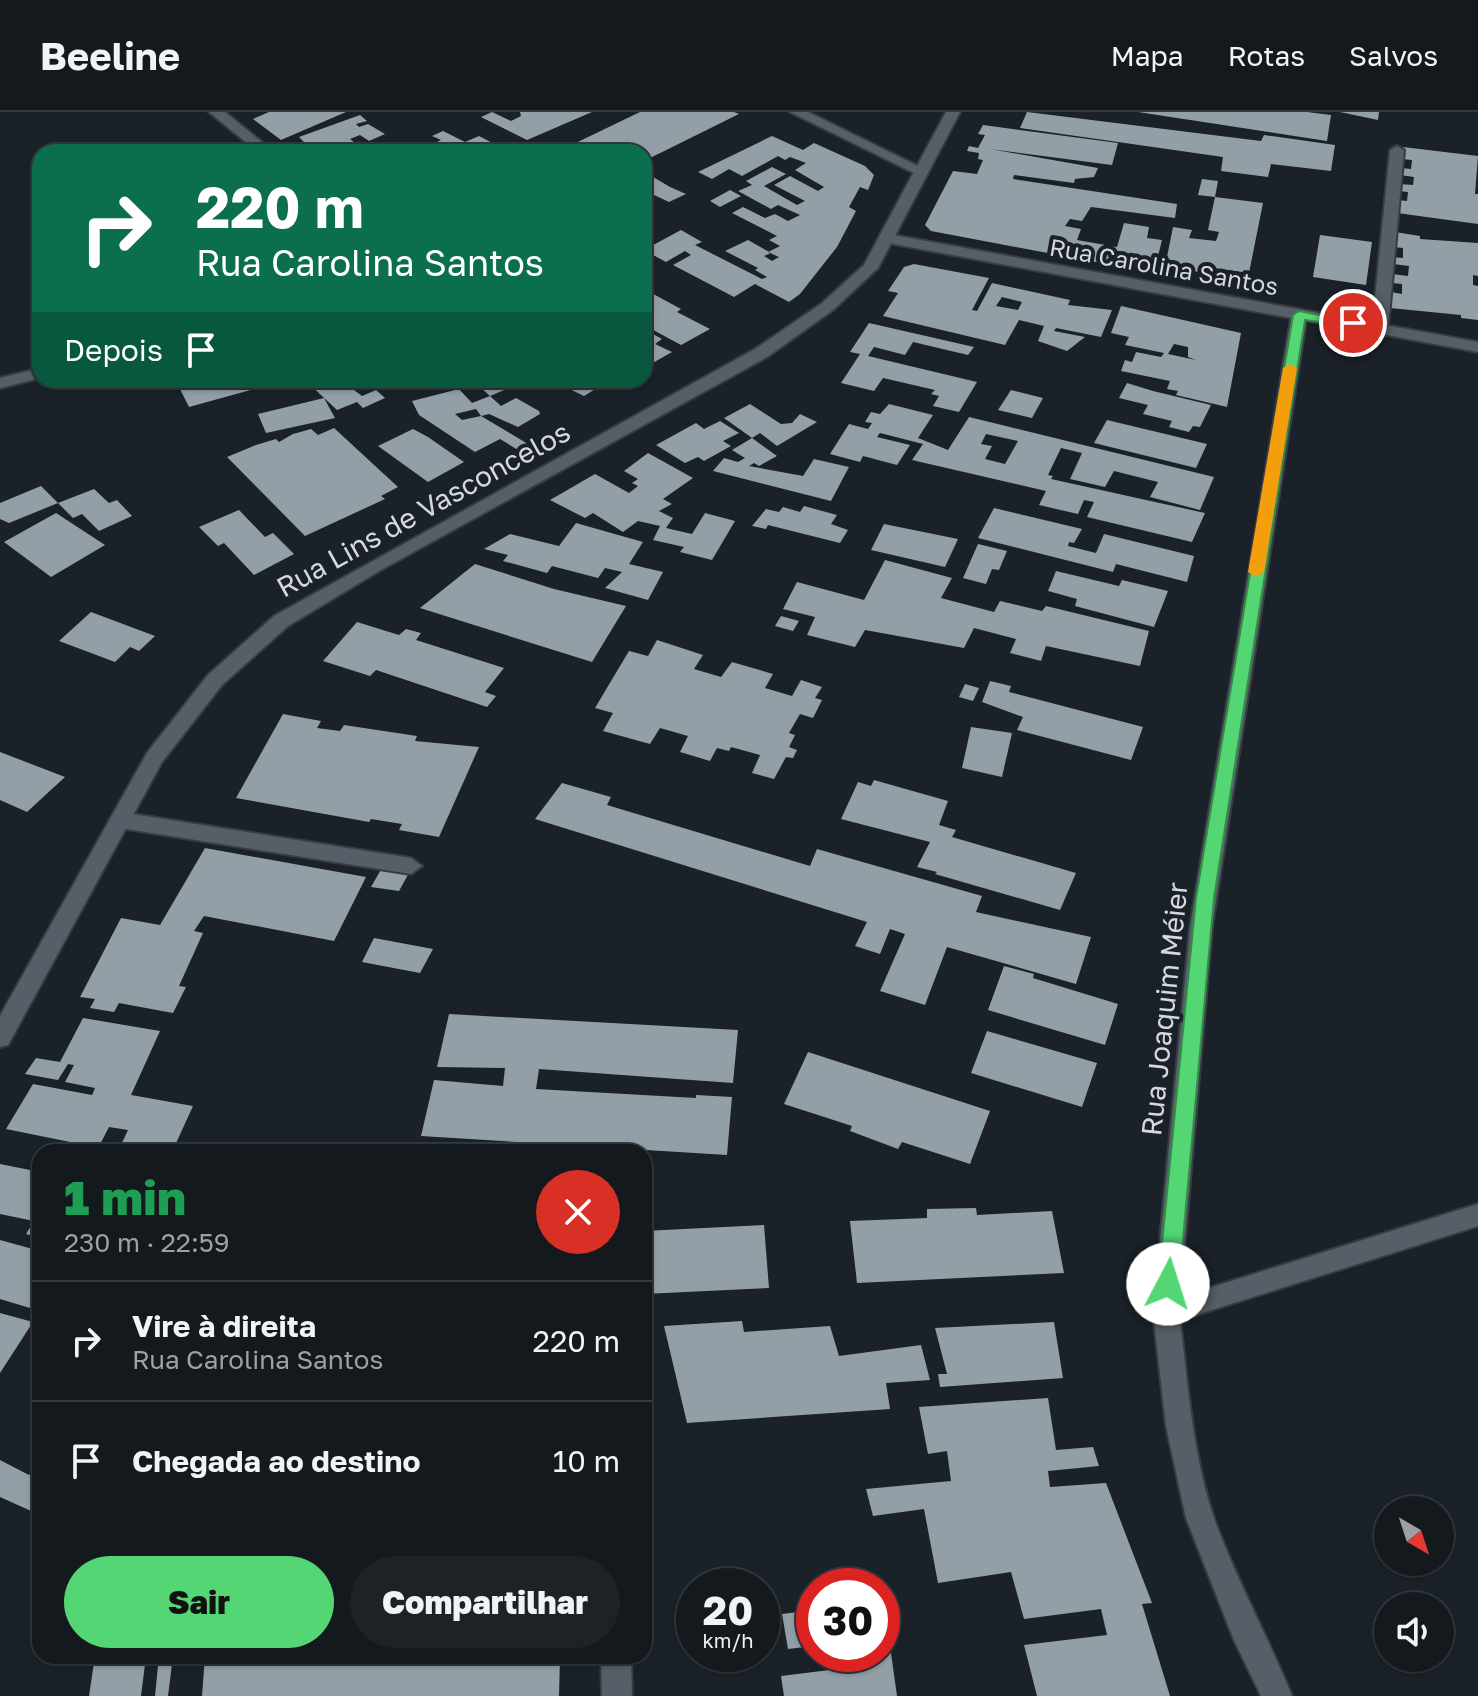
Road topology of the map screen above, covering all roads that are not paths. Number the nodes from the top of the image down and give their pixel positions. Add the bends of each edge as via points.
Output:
1 (216, 112) edge
2 (797, 112) edge
3 (953, 112) edge
4 (257, 144) edge
5 (1397, 150) dead end
6 (921, 171) junction
7 (888, 239) junction
8 (1299, 315) junction
9 (1380, 328) junction
10 (1478, 347) edge
11 (32, 375) edge
12 (0, 383) edge
13 (120, 820) junction
14 (411, 866) dead end
15 (0, 1038) edge
16 (1478, 1215) edge
17 (1166, 1313) junction
18 (616, 1664) edge
19 (617, 1696) edge
20 (1277, 1696) edge

1 - 4 street
2 - 6 street
3 - 6 street, Rua Lins de Vasconcelos
5 - 9 street
6 - 7 street, Rua Lins de Vasconcelos
7 - 8 street, Rua Carolina Santos
7 - 13 street, Rua Lins de Vasconcelos via 870,268 827,307 761,353 281,621 215,680 154,758
8 - 9 street, Rua Carolina Santos
8 - 17 street, Rua Joaquim Méier via 1205,895
9 - 10 street, Rua Carolina Santos
11 - 12 street
13 - 14 street
13 - 15 street, Rua Lins de Vasconcelos
16 - 17 street
17 - 20 street, Rua Joaquim Méier via 1180,1426 1200,1518 1244,1630
18 - 19 street

